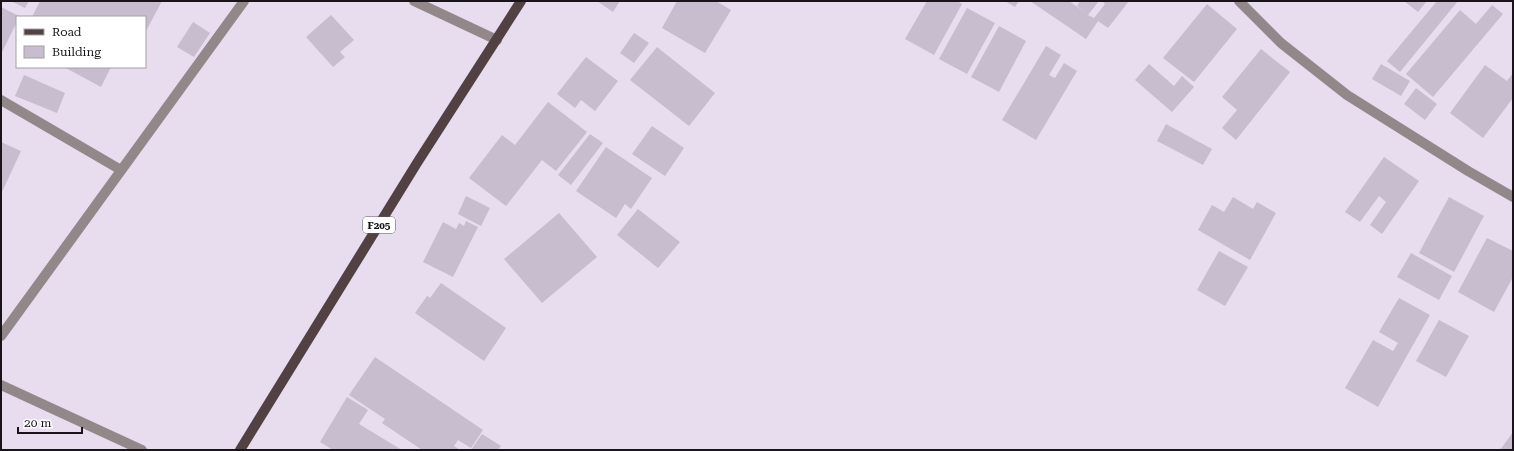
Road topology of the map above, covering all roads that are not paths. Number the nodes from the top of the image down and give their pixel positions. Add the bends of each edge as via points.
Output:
1 (244, 1) edge
2 (414, 1) edge
3 (521, 1) edge
4 (1242, 2) edge
5 (497, 40) junction
6 (1, 100) edge
7 (121, 170) junction
8 (1513, 197) edge
9 (1, 336) edge
10 (1, 386) edge
11 (142, 450) edge
12 (240, 450) edge

1 - 7 street
2 - 5 street
3 - 5 main road, F205
4 - 8 street via 1281,43 1346,95
5 - 12 main road, F205 via 417,163
6 - 7 street
7 - 9 street
10 - 11 street

